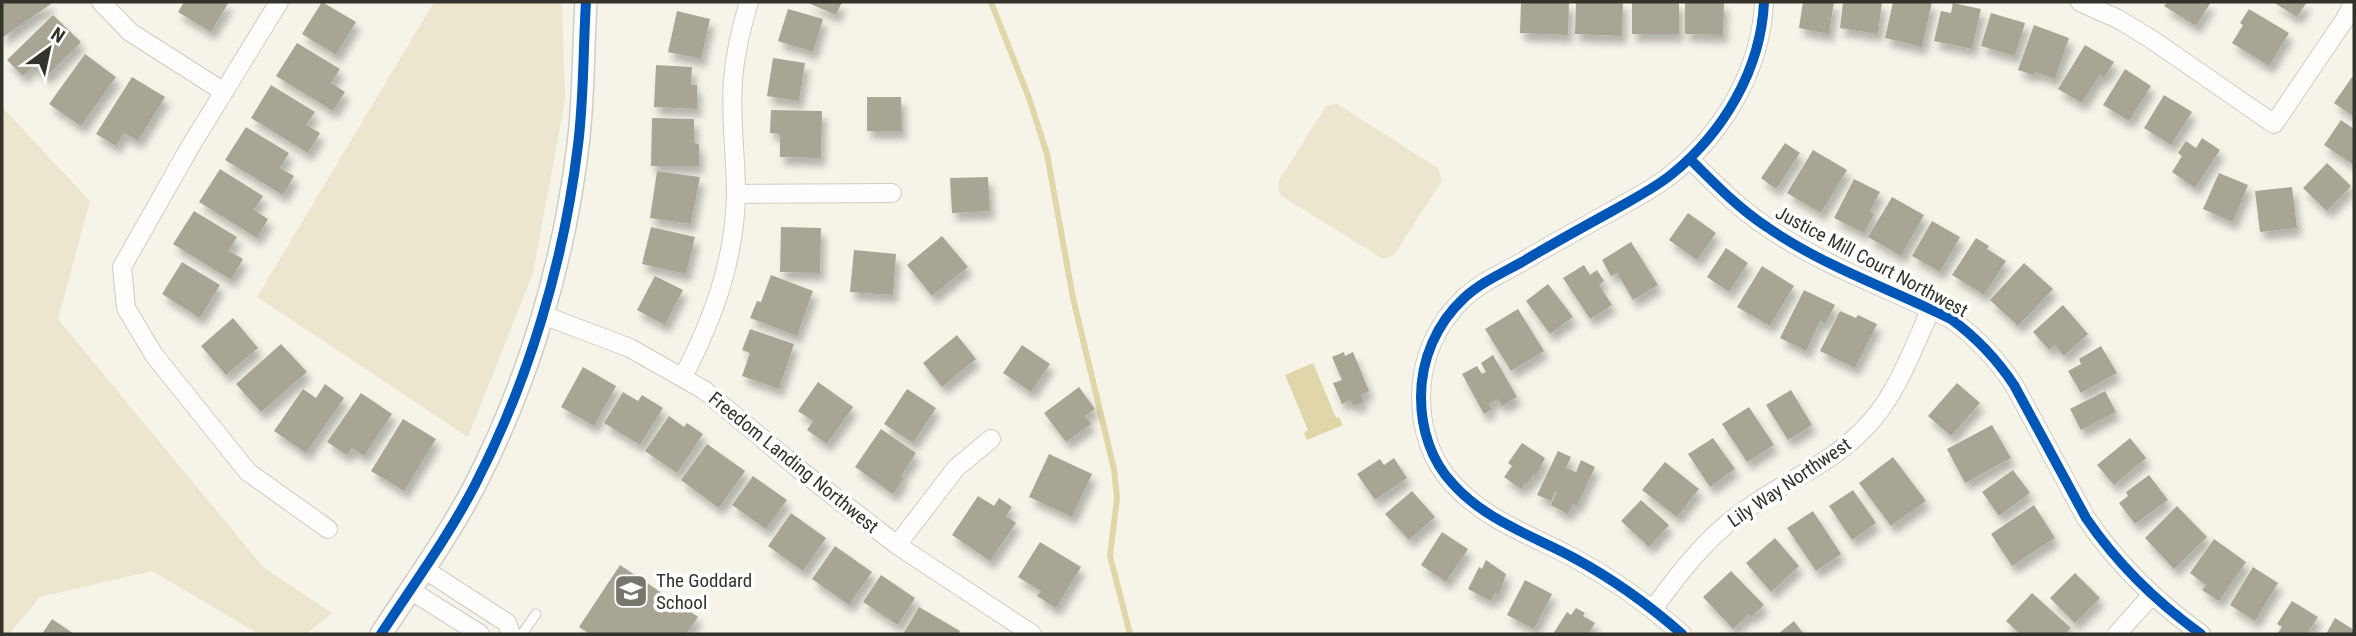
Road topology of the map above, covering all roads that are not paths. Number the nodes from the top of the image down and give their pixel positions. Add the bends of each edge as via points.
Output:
1 (101, 2) edge
2 (279, 2) edge
3 (586, 2) edge
4 (749, 2) edge
5 (1764, 2) edge
6 (2080, 2) edge
7 (2354, 2) edge
8 (224, 92) junction
9 (1690, 159) junction
10 (892, 192) dead end
11 (736, 194) junction
12 (1931, 309) junction
13 (543, 315) junction
14 (683, 377) junction
15 (991, 439) dead end
16 (328, 529) dead end
17 (897, 545) junction
18 (424, 569) junction
19 (410, 590) junction
20 (2151, 596) junction
21 (1653, 609) junction
22 (536, 614) dead end
23 (381, 634) edge
24 (480, 634) edge
25 (511, 634) edge
26 (522, 634) edge
27 (1032, 634) edge
28 (1682, 634) edge
29 (2117, 634) edge
30 (2201, 634) edge

1 - 8 street via 130,32
2 - 8 street
3 - 13 street via 578,147 566,225
4 - 11 street via 733,83
5 - 9 street via 1743,84 1728,113
6 - 7 street via 2151,39 2274,124
8 - 16 street via 122,267 126,308 153,355 248,472
9 - 12 street, Justice Mill Court Northwest via 1744,210 1797,246
9 - 21 street via 1644,193 1464,298 1446,317 1432,343 1421,385 1430,446 1453,485 1491,516 1613,580
10 - 11 street
11 - 14 street via 721,290
12 - 20 street, Justice Mill Court Northwest via 1970,332 2001,365 2086,518 2116,560
12 - 21 street, Lily Way Northwest via 1889,397 1863,430 1826,461 1730,522 1694,556
13 - 14 street, Freedom Landing Northwest via 631,348
13 - 18 street via 475,485
14 - 17 street, Freedom Landing Northwest
15 - 17 street via 956,468
17 - 27 street, Freedom Landing Northwest
18 - 19 street
18 - 25 street via 507,623
19 - 23 street
19 - 24 street
20 - 29 street
20 - 30 street, Justice Mill Court Northwest
21 - 28 street
22 - 26 lane

